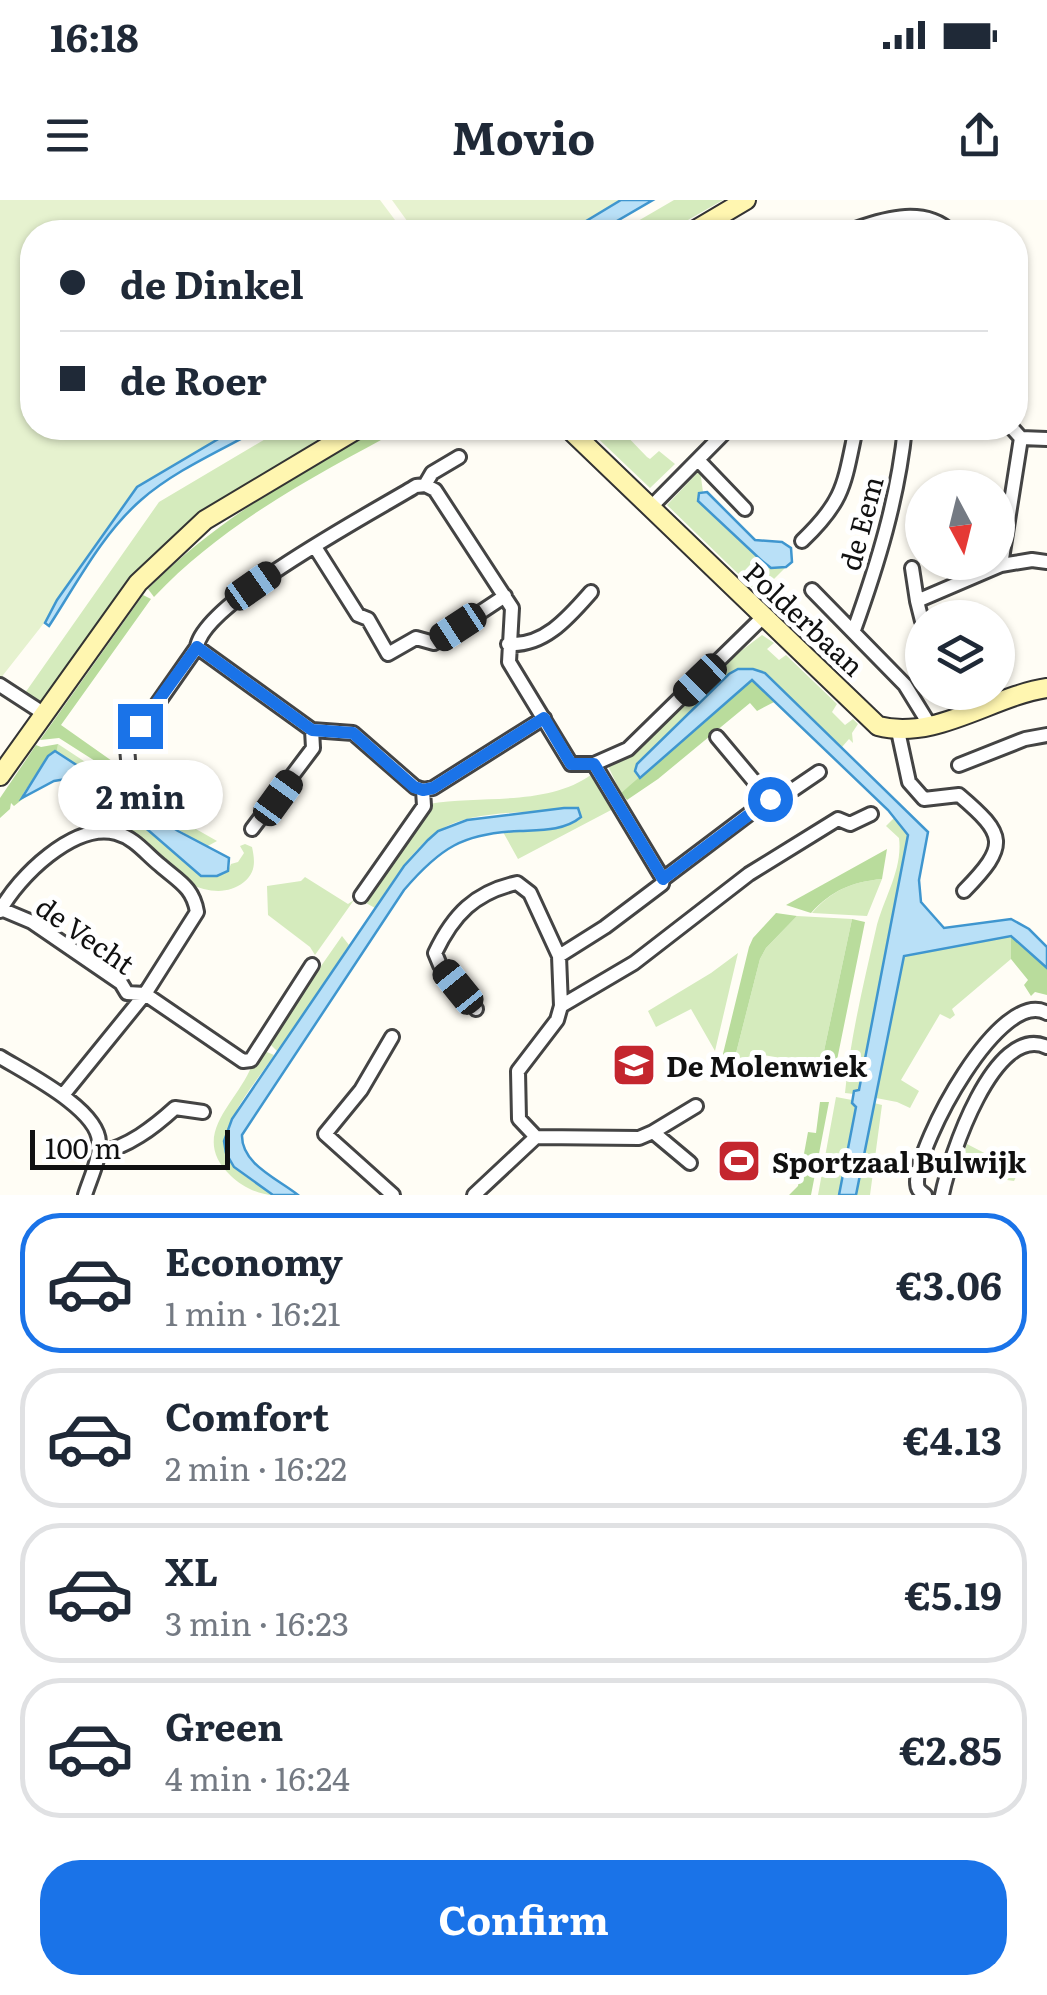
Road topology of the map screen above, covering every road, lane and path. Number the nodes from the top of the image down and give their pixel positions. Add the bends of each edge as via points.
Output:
1 (746, 200) edge
2 (712, 220) edge
3 (892, 220) edge
4 (930, 220) edge
5 (339, 440) edge
6 (580, 440) edge
7 (715, 440) edge
8 (854, 440) edge
9 (904, 440) edge
10 (1016, 440) edge
11 (459, 457) dead end
12 (698, 460) junction
13 (1013, 470) edge
14 (424, 484) junction
15 (650, 508) junction
16 (745, 509) dead end
17 (802, 541) dead end
18 (315, 548) junction
19 (1047, 562) edge
20 (1015, 563) edge
21 (966, 580) edge
22 (812, 590) dead end
23 (591, 592) dead end
24 (505, 596) junction
25 (919, 600) edge
26 (763, 618) junction
27 (854, 630) junction
28 (508, 644) junction
29 (197, 647) junction
30 (1047, 688) edge
31 (6, 689) edge
32 (43, 713) junction
33 (544, 718) junction
34 (929, 724) junction
35 (312, 730) junction
36 (898, 731) junction
37 (1047, 735) edge
38 (717, 737) dead end
39 (594, 764) junction
40 (960, 765) dead end
41 (819, 772) dead end
42 (0, 776) edge
43 (423, 790) junction
44 (770, 799) junction
45 (172, 800) dead end
46 (871, 814) dead end
47 (252, 829) dead end
48 (663, 879) junction
49 (964, 891) dead end
50 (362, 896) dead end
51 (1, 910) edge
52 (559, 956) junction
53 (312, 965) dead end
54 (144, 994) junction
55 (561, 1006) junction
56 (476, 1008) dead end
57 (1047, 1013) edge
58 (392, 1037) dead end
59 (991, 1040) junction
60 (1047, 1047) edge
61 (1010, 1055) junction
62 (0, 1057) edge
63 (63, 1095) junction
64 (696, 1106) dead end
65 (204, 1112) dead end
66 (654, 1132) junction
67 (536, 1137) junction
68 (98, 1153) junction
69 (690, 1163) dead end
70 (85, 1195) edge
71 (393, 1195) edge
72 (474, 1195) edge
73 (925, 1195) edge
74 (942, 1195) edge

1 - 2 street
3 - 4 street
5 - 32 street via 204,520 138,582
6 - 15 street, Polderbaan
7 - 12 street
8 - 17 street via 843,492
9 - 27 street, de Eem via 882,552
10 - 13 street
11 - 14 street
12 - 15 street
12 - 16 street
14 - 18 street
14 - 24 street via 435,490
15 - 26 street, Polderbaan
18 - 24 street via 388,654 416,638 434,642
18 - 29 street via 245,592 201,633
19 - 20 street
21 - 25 street
22 - 27 street, de Eem
23 - 28 street via 567,620 526,646
24 - 28 street via 512,608
26 - 36 street, Polderbaan via 878,726
26 - 39 street via 628,749
27 - 34 street, de Eem
28 - 33 street via 509,662
29 - 35 street
29 - 45 street via 127,746 129,772
30 - 34 street
31 - 32 street
32 - 42 street
33 - 39 street via 571,764
33 - 43 street
34 - 36 street
35 - 43 street via 353,733
35 - 47 street via 313,748
36 - 49 street via 909,782 924,798 959,795 994,828 993,858
37 - 40 street
38 - 44 street
39 - 48 street
41 - 44 street
43 - 50 street via 424,806
44 - 48 street
46 - 55 street via 850,824 838,818 749,874 634,963
48 - 52 street
51 - 54 street, de Vecht via 32,922 128,993
51 - 54 street, de Vecht via 12,888 45,856 105,831 131,839 194,894 196,912
52 - 55 street
52 - 56 street via 530,893 517,883 479,896 458,912 435,954
53 - 54 street, de Vecht via 251,1060 242,1061
54 - 63 street
55 - 67 street via 518,1071 519,1119
57 - 59 street via 1023,1011
58 - 71 street via 325,1134
59 - 61 street
59 - 73 street via 958,1080 934,1127 917,1183
60 - 61 street via 1029,1043
61 - 74 street via 974,1102
62 - 63 street
63 - 68 street via 96,1128
64 - 66 street
65 - 68 street via 175,1108 137,1137
66 - 67 street via 639,1138
66 - 69 street
67 - 72 street
68 - 70 street

